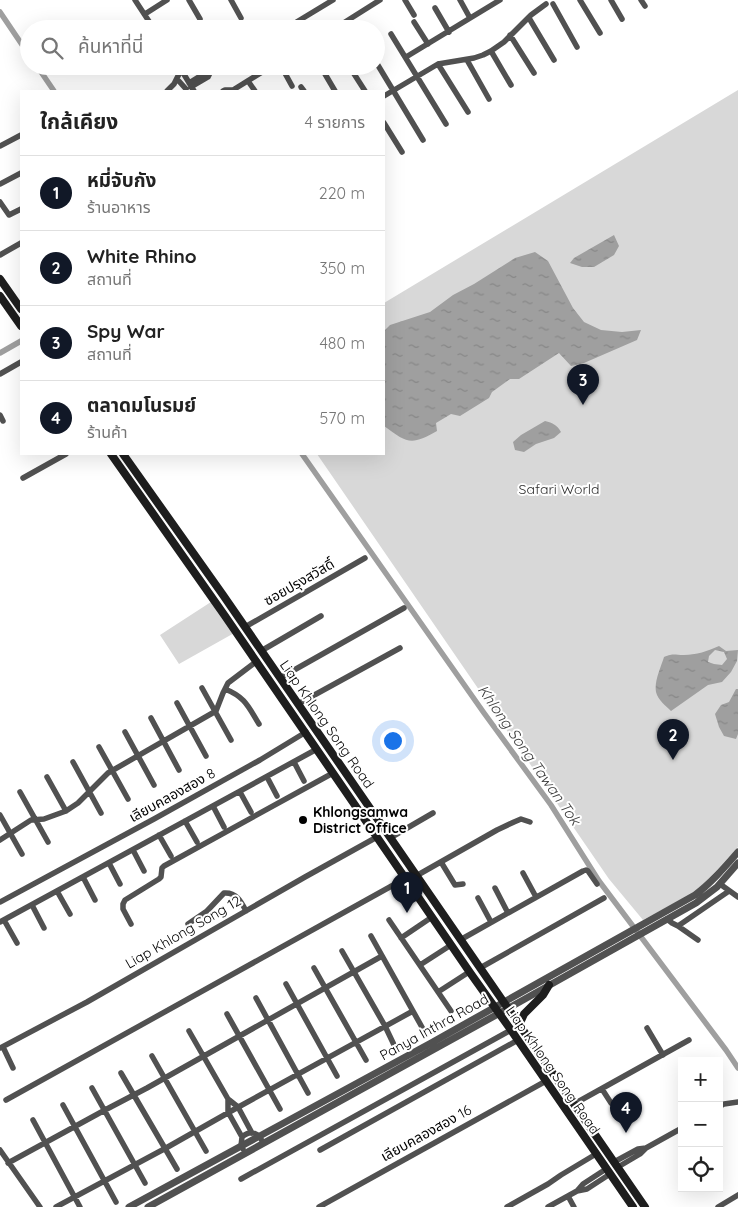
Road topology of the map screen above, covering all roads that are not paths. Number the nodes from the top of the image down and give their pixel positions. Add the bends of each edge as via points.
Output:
1 (135, 0) edge
2 (167, 0) edge
3 (189, 0) edge
4 (231, 0) edge
5 (333, 0) edge
6 (380, 0) edge
7 (405, 0) edge
8 (460, 0) edge
9 (500, 0) edge
10 (580, 0) edge
11 (611, 0) edge
12 (641, 0) edge
13 (549, 2) edge
14 (490, 3) edge
15 (645, 6) dead end
16 (435, 8) dead end
17 (144, 14) junction
18 (414, 15) dead end
19 (241, 18) dead end
20 (470, 18) junction
21 (528, 18) junction
22 (200, 19) dead end
23 (622, 19) dead end
24 (148, 20) edge
25 (300, 20) edge
26 (350, 20) edge
27 (414, 22) dead end
28 (449, 32) junction
29 (600, 33) dead end
30 (391, 34) dead end
31 (510, 35) junction
32 (428, 44) junction
33 (577, 47) dead end
34 (491, 51) junction
35 (406, 57) junction
36 (467, 60) junction
37 (554, 60) dead end
38 (438, 64) junction
39 (534, 73) dead end
40 (178, 75) edge
41 (183, 75) edge
42 (209, 75) edge
43 (258, 75) edge
44 (286, 75) edge
45 (326, 75) edge
46 (355, 75) edge
47 (384, 75) edge
48 (418, 76) junction
49 (177, 79) junction
50 (248, 81) junction
51 (511, 85) dead end
52 (292, 86) dead end
53 (189, 88) edge
54 (168, 90) edge
55 (233, 90) edge
56 (254, 90) edge
57 (334, 90) edge
58 (363, 90) edge
59 (393, 90) junction
60 (385, 95) edge
61 (489, 99) dead end
62 (468, 112) dead end
63 (446, 124) dead end
64 (385, 125) edge
65 (20, 136) edge
66 (423, 140) dead end
67 (0, 146) edge
68 (402, 152) dead end
69 (20, 173) edge
70 (0, 184) edge
71 (0, 202) edge
72 (20, 210) edge
73 (20, 244) edge
74 (0, 255) edge
75 (0, 279) edge
76 (19, 300) edge
77 (2, 301) edge
78 (20, 325) edge
79 (20, 364) edge
80 (0, 374) edge
81 (64, 455) edge
82 (113, 455) edge
83 (124, 455) edge
84 (23, 478) dead end
85 (365, 558) dead end
86 (404, 608) dead end
87 (321, 616) dead end
88 (245, 627) junction
89 (400, 648) dead end
90 (261, 651) junction
91 (257, 661) junction
92 (280, 678) junction
93 (202, 688) dead end
94 (225, 689) junction
95 (177, 703) dead end
96 (298, 704) junction
97 (216, 711) junction
98 (150, 718) dead end
99 (259, 724) dead end
100 (190, 726) junction
101 (125, 732) dead end
102 (306, 732) junction
103 (231, 740) dead end
104 (164, 741) junction
105 (99, 746) dead end
106 (317, 750) junction
107 (138, 756) junction
108 (206, 756) dead end
109 (73, 762) dead end
110 (294, 762) junction
111 (112, 770) junction
112 (179, 770) dead end
113 (333, 773) junction
114 (47, 777) dead end
115 (267, 777) junction
116 (304, 781) dead end
117 (154, 785) dead end
118 (20, 792) dead end
119 (89, 792) junction
120 (240, 792) junction
121 (277, 796) dead end
122 (128, 799) dead end
123 (213, 806) junction
124 (66, 811) junction
125 (251, 812) dead end
126 (101, 813) dead end
127 (433, 813) dead end
128 (0, 815) edge
129 (36, 819) junction
130 (185, 821) junction
131 (530, 822) dead end
132 (224, 827) dead end
133 (10, 833) junction
134 (159, 836) junction
135 (377, 837) junction
136 (390, 838) junction
137 (0, 840) edge
138 (48, 842) dead end
139 (197, 842) dead end
140 (133, 850) junction
141 (738, 852) edge
142 (22, 854) dead end
143 (170, 856) dead end
144 (406, 861) junction
145 (441, 862) junction
146 (109, 863) junction
147 (738, 863) edge
148 (398, 867) junction
149 (144, 871) dead end
150 (523, 873) dead end
151 (416, 876) junction
152 (83, 877) junction
153 (406, 878) junction
154 (120, 884) dead end
155 (463, 884) dead end
156 (597, 884) dead end
157 (720, 884) junction
158 (495, 888) dead end
159 (57, 891) junction
160 (729, 891) junction
161 (536, 897) junction
162 (738, 897) edge
163 (478, 898) dead end
164 (604, 898) dead end
165 (96, 900) dead end
166 (0, 902) edge
167 (32, 905) junction
168 (246, 911) junction
169 (508, 913) junction
170 (70, 914) dead end
171 (432, 917) junction
172 (667, 919) junction
173 (389, 920) dead end
174 (2, 921) edge
175 (491, 922) junction
176 (131, 924) dead end
177 (188, 924) dead end
178 (649, 925) junction
179 (678, 926) junction
180 (44, 928) dead end
181 (632, 934) junction
182 (371, 936) dead end
183 (401, 938) junction
184 (460, 940) junction
185 (698, 940) dead end
186 (16, 943) dead end
187 (451, 945) junction
188 (342, 951) dead end
189 (382, 956) junction
190 (420, 965) junction
191 (314, 968) dead end
192 (480, 968) junction
193 (354, 972) junction
194 (469, 972) junction
195 (286, 984) dead end
196 (549, 985) junction
197 (326, 987) junction
198 (438, 992) junction
199 (256, 998) dead end
200 (297, 1003) junction
201 (505, 1006) junction
202 (497, 1010) junction
203 (413, 1011) junction
204 (451, 1011) dead end
205 (227, 1014) dead end
206 (268, 1019) junction
207 (519, 1025) junction
208 (385, 1026) junction
209 (647, 1028) dead end
210 (423, 1030) dead end
211 (510, 1030) junction
212 (189, 1031) dead end
213 (240, 1035) junction
214 (518, 1040) junction
215 (689, 1040) dead end
216 (356, 1042) junction
217 (395, 1047) dead end
218 (1, 1048) edge
219 (663, 1055) junction
220 (152, 1056) dead end
221 (203, 1056) junction
222 (327, 1058) junction
223 (366, 1060) dead end
224 (13, 1068) dead end
225 (121, 1073) dead end
226 (298, 1074) junction
227 (337, 1076) dead end
228 (165, 1078) junction
229 (546, 1081) junction
230 (92, 1088) dead end
231 (602, 1089) junction
232 (269, 1090) junction
233 (308, 1093) dead end
234 (133, 1095) junction
235 (228, 1099) junction
236 (6, 1100) dead end
237 (738, 1102) edge
238 (611, 1103) dead end
239 (574, 1104) junction
240 (63, 1105) dead end
241 (723, 1105) edge
242 (238, 1107) junction
243 (280, 1109) dead end
244 (105, 1110) junction
245 (228, 1112) junction
246 (32, 1120) dead end
247 (75, 1126) junction
248 (678, 1130) edge
249 (195, 1131) junction
250 (252, 1133) junction
251 (242, 1138) junction
252 (262, 1140) junction
253 (45, 1143) junction
254 (166, 1148) junction
255 (0, 1150) edge
256 (243, 1150) junction
257 (320, 1150) dead end
258 (206, 1151) dead end
259 (596, 1154) junction
260 (8, 1163) junction
261 (135, 1164) junction
262 (616, 1165) junction
263 (177, 1169) dead end
264 (608, 1172) junction
265 (241, 1179) dead end
266 (104, 1181) junction
267 (145, 1183) dead end
268 (738, 1195) edge
269 (74, 1196) junction
270 (568, 1196) junction
271 (116, 1202) dead end
272 (629, 1206) edge
273 (40, 1207) edge
274 (56, 1207) edge
275 (80, 1207) edge
276 (129, 1207) edge
277 (148, 1207) edge
278 (319, 1207) edge
279 (507, 1207) edge
280 (548, 1207) edge
281 (574, 1207) edge
282 (645, 1207) edge
283 (718, 1207) edge

1 - 17 street
2 - 17 street
3 - 22 street
4 - 19 street
5 - 25 street
6 - 26 street
7 - 18 street
8 - 20 street
9 - 14 street
10 - 29 street
11 - 23 street
12 - 15 street
13 - 21 street
13 - 33 street
14 - 20 street
16 - 28 street
17 - 24 street
20 - 28 street
21 - 31 street
21 - 37 street
27 - 32 street
28 - 32 street
30 - 35 street
31 - 34 street
31 - 39 street
32 - 35 street
34 - 36 street
34 - 51 street
35 - 48 street
36 - 38 street
36 - 61 street
38 - 48 street
38 - 62 street
40 - 49 street
41 - 53 street
42 - 53 street
43 - 50 street
44 - 52 street
45 - 57 street
46 - 58 street
47 - 59 street
48 - 59 street
48 - 63 street
49 - 53 street
49 - 54 street
50 - 55 street
50 - 56 street
59 - 60 street
59 - 66 street
64 - 68 street
65 - 67 street
69 - 70 street
71 - 72 street via 9,215
73 - 74 street
75 - 76 main road
77 - 78 main road
79 - 80 street
81 - 84 street
82 - 91 main road, Liap Khlong Song Road
83 - 88 main road, Liap Khlong Song Road
85 - 88 street, ซอยปรุงสวัสดิ์
86 - 92 street
87 - 90 street
88 - 90 main road, Liap Khlong Song Road
89 - 96 street
90 - 92 main road, Liap Khlong Song Road
91 - 94 street via 228,683
91 - 102 main road, Liap Khlong Song Road
92 - 96 main road, Liap Khlong Song Road
93 - 97 street
94 - 97 street
94 - 99 street via 246,702
95 - 100 street
96 - 136 main road, Liap Khlong Song Road
97 - 100 street
97 - 103 street
98 - 104 street
100 - 104 street
100 - 108 street
101 - 107 street
102 - 106 main road, Liap Khlong Song Road
102 - 166 street, เลียบคลองสอง 8 via 243,770
104 - 107 street
104 - 112 street
105 - 111 street
106 - 110 street
106 - 113 main road, Liap Khlong Song Road
107 - 111 street
107 - 117 street
109 - 119 street
110 - 115 street
110 - 116 street
111 - 119 street
111 - 122 street
113 - 135 main road, Liap Khlong Song Road
113 - 176 street via 164,866 159,879 125,900 123,909
114 - 124 street
115 - 120 street
115 - 121 street
118 - 129 street
119 - 124 street
119 - 126 street
120 - 123 street
120 - 125 street
123 - 130 street
123 - 132 street
124 - 129 street
127 - 136 street
128 - 133 street
129 - 133 street
129 - 138 street
130 - 134 street
130 - 139 street
131 - 145 street via 521,819 514,822
133 - 137 street
133 - 142 street
134 - 140 street
134 - 143 street
135 - 148 main road, Liap Khlong Song Road
135 - 168 street, Liap Khlong Song 12
136 - 144 main road, Liap Khlong Song Road
140 - 146 street
140 - 149 street
141 - 178 street, Panya Inthra Road via 705,888
144 - 148 main road
144 - 151 main road, Liap Khlong Song Road
145 - 151 street
145 - 155 street via 455,884
146 - 152 street
146 - 154 street
147 - 157 street, Panya Inthra Road
148 - 153 main road, Liap Khlong Song Road
150 - 161 street
151 - 184 main road, Liap Khlong Song Road
152 - 159 street
152 - 165 street
153 - 171 main road, Liap Khlong Song Road
153 - 236 street
156 - 161 street via 586,870
157 - 160 street
157 - 172 street, Panya Inthra Road
158 - 169 street
159 - 167 street
159 - 170 street
160 - 162 street
160 - 179 street
161 - 169 street
163 - 175 street
164 - 192 street
167 - 174 street
167 - 180 street
168 - 177 street via 237,896 228,892
168 - 218 street, Liap Khlong Song 12
169 - 175 street
171 - 183 street
171 - 187 main road, Liap Khlong Song Road
172 - 178 street, Panya Inthra Road
172 - 179 street
173 - 183 street
174 - 186 street
175 - 184 street
178 - 181 street, Panya Inthra Road
179 - 185 street
181 - 196 street, Panya Inthra Road
181 - 201 street, Panya Inthra Road
182 - 189 street
183 - 190 street
184 - 192 main road, Liap Khlong Song Road
187 - 190 street
187 - 194 main road, Liap Khlong Song Road
188 - 193 street
189 - 193 street
189 - 203 street
190 - 198 street
191 - 197 street
192 - 201 main road, Liap Khlong Song Road
193 - 197 street
193 - 208 street
194 - 198 street
194 - 202 main road, Liap Khlong Song Road
195 - 200 street
196 - 201 street, Panya Inthra Road
196 - 207 main road via 524,1014
197 - 200 street
197 - 216 street
198 - 204 street
199 - 206 street
200 - 206 street
200 - 222 street
201 - 202 street, Panya Inthra Road
201 - 207 main road, Liap Khlong Song Road
202 - 211 main road, Liap Khlong Song Road
202 - 252 street, Panya Inthra Road
203 - 208 street
203 - 210 street
205 - 213 street
206 - 213 street
206 - 226 street
207 - 239 main road, Liap Khlong Song Road
208 - 216 street
208 - 217 street
209 - 219 street
211 - 214 main road, Liap Khlong Song Road
211 - 265 street
212 - 221 street
213 - 221 street
213 - 232 street
214 - 229 main road, Liap Khlong Song Road
214 - 257 street
215 - 219 street
216 - 222 street
216 - 223 street
218 - 224 street
219 - 231 street
220 - 228 street
221 - 228 street
221 - 235 street
222 - 226 street
222 - 227 street
225 - 234 street
226 - 232 street
226 - 233 street
228 - 234 street
228 - 249 street
229 - 259 main road, Liap Khlong Song Road
229 - 278 street, เลียบคลองสอง 16
230 - 244 street
231 - 238 street
231 - 239 street
232 - 242 street
232 - 243 street
234 - 244 street
234 - 254 street
235 - 242 street
235 - 245 street
237 - 241 street
239 - 262 main road, Liap Khlong Song Road
240 - 247 street
242 - 245 street
242 - 250 street
244 - 247 street
244 - 261 street
245 - 249 street
245 - 251 street
246 - 253 street
247 - 253 street
247 - 266 street
248 - 262 street via 638,1149
249 - 254 street
249 - 258 street
250 - 251 street
250 - 252 street
251 - 256 street
252 - 256 street, Panya Inthra Road
253 - 260 street
253 - 269 street
254 - 261 street
254 - 263 street
255 - 260 street
256 - 276 street, Panya Inthra Road
256 - 277 street, Panya Inthra Road
259 - 264 main road, Liap Khlong Song Road
259 - 279 street
260 - 273 street
261 - 266 street
261 - 267 street
262 - 282 main road, Liap Khlong Song Road
264 - 270 street via 587,1189
264 - 272 main road, Liap Khlong Song Road
266 - 269 street
266 - 271 street
268 - 283 street
269 - 274 street
269 - 275 street
270 - 280 street
270 - 281 street

